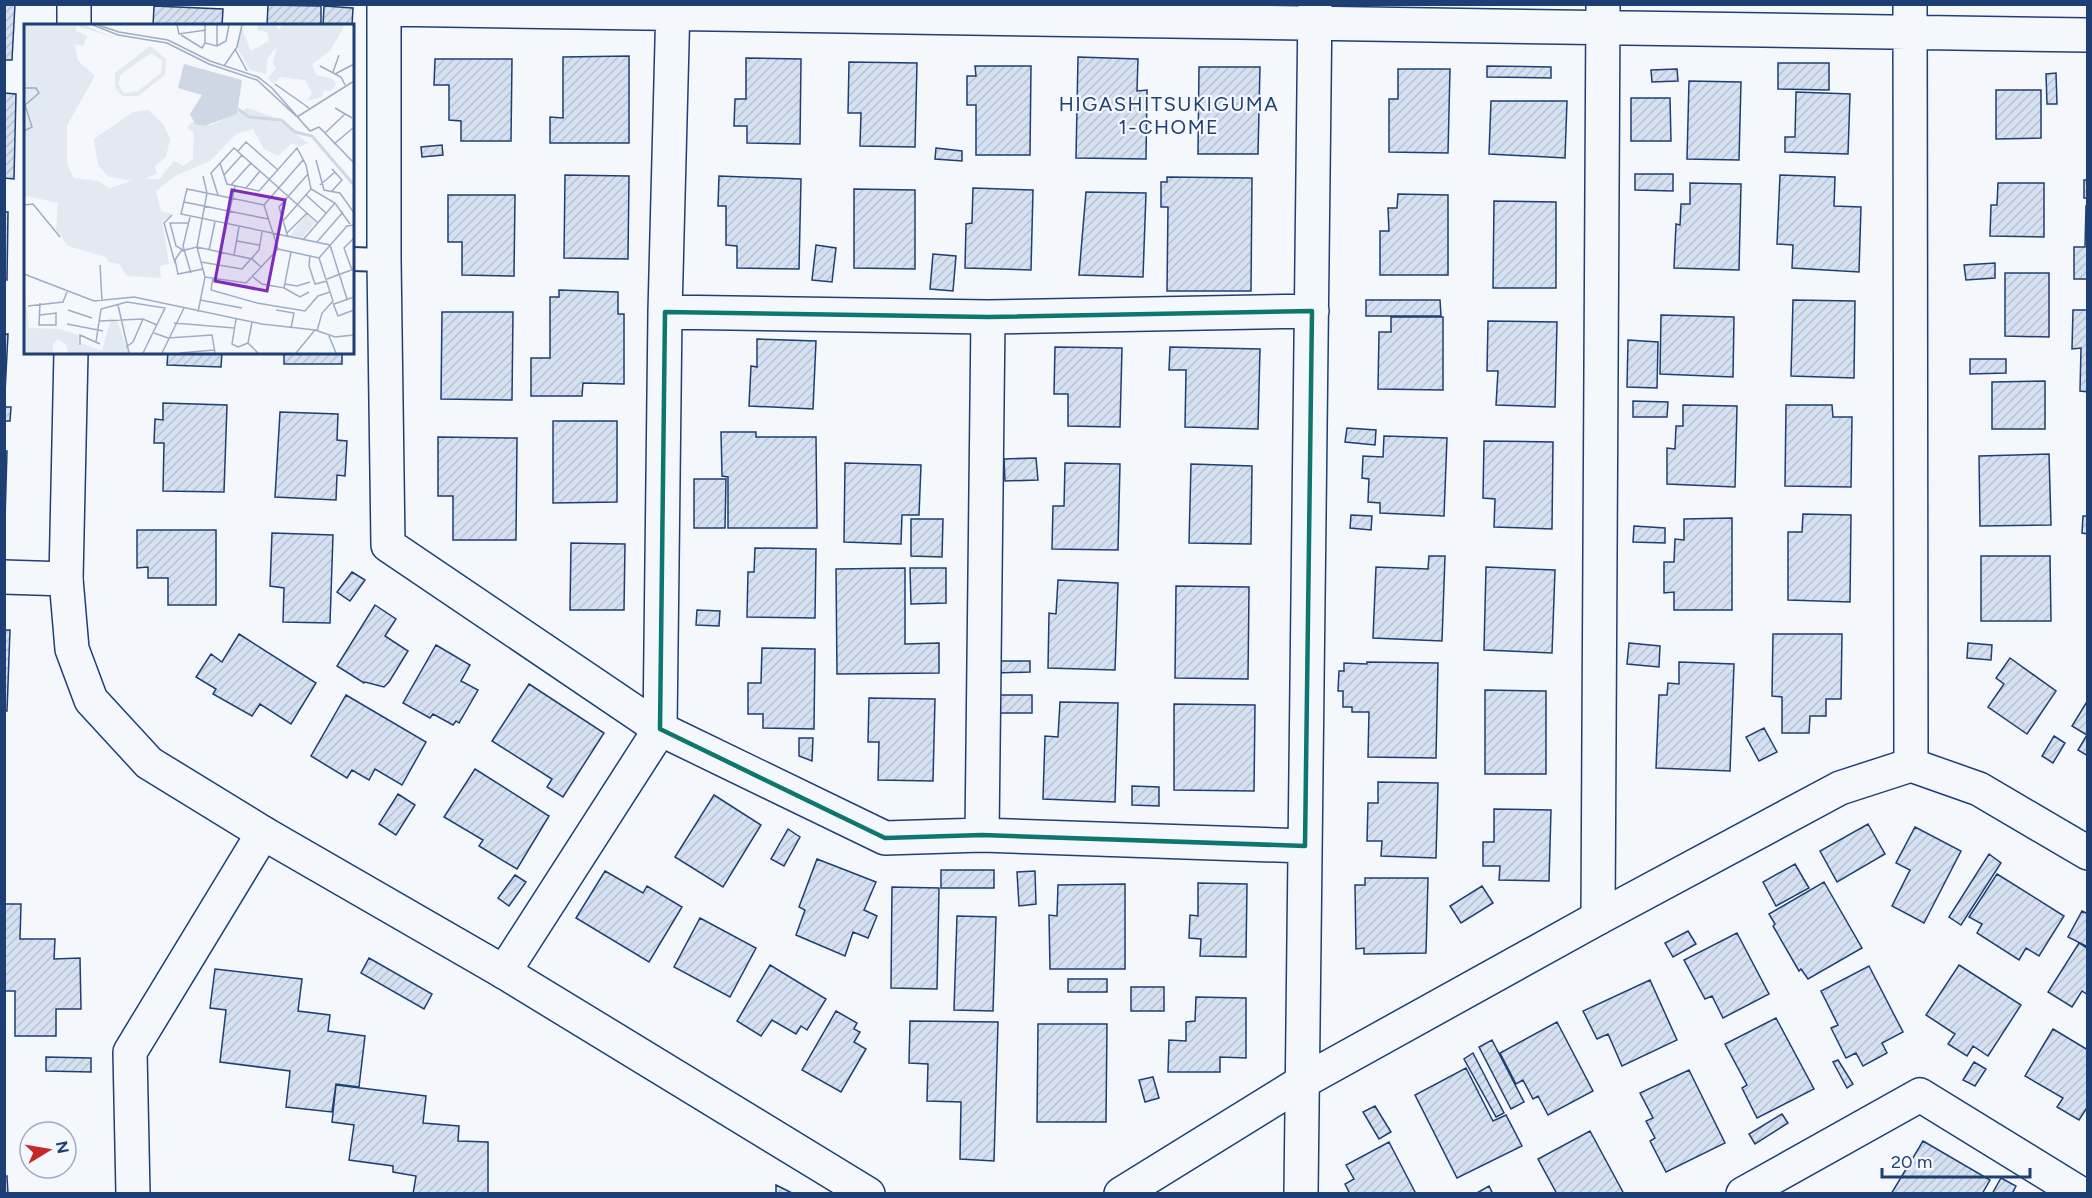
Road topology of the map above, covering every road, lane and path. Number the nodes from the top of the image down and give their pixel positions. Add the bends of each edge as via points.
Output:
1 (74, 4) edge
2 (384, 7) edge
3 (673, 9) edge
4 (1315, 14) edge
5 (1603, 16) edge
6 (1910, 18) edge
7 (74, 24) edge
8 (2088, 35) edge
9 (368, 260) edge
10 (1312, 311) junction
11 (665, 312) junction
12 (988, 317) junction
13 (71, 354) edge
14 (4, 577) edge
15 (66, 579) junction
16 (660, 729) junction
17 (1911, 765) junction
18 (263, 833) junction
19 (982, 835) junction
20 (1305, 846) junction
21 (2088, 853) edge
22 (1598, 918) junction
23 (504, 972) junction
24 (1302, 1082) junction
25 (133, 1194) edge
26 (868, 1194) edge
27 (1121, 1194) edge
28 (1301, 1194) edge
29 (1743, 1194) edge
30 (2081, 1194) edge

1 - 7 street
2 - 3 street
2 - 9 street
3 - 4 street
3 - 11 street
4 - 5 street
4 - 10 street
5 - 6 street
5 - 22 street
6 - 8 street
6 - 17 street
9 - 16 street via 388,545
10 - 12 street
10 - 20 street
11 - 12 street
11 - 16 street
12 - 19 street
13 - 15 street
14 - 15 street
15 - 18 street via 72,649 91,700 149,763
16 - 19 street via 885,838
16 - 23 street
17 - 21 street via 1979,789
17 - 22 street via 1840,788
18 - 23 street
18 - 25 street via 130,1052
19 - 20 street
20 - 24 street
22 - 24 street
23 - 26 street
24 - 27 street
24 - 28 street
29 - 30 street via 1920,1095

